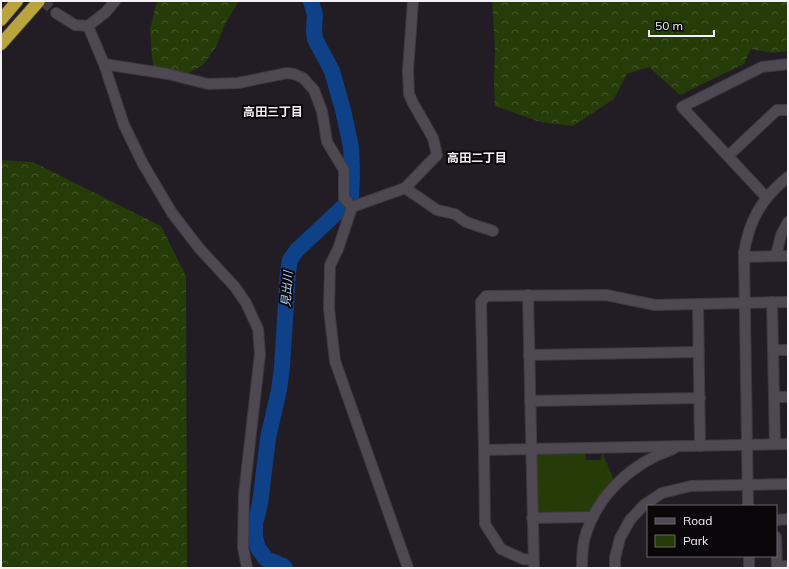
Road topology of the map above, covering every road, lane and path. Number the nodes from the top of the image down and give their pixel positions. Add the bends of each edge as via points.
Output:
1 (17, 1) edge
2 (39, 1) edge
3 (115, 1) edge
4 (413, 1) edge
5 (56, 13) tunnel mouth
6 (1, 20) edge
7 (88, 26) junction
8 (1, 44) edge
9 (104, 64) junction
10 (788, 64) edge
11 (788, 110) edge
12 (728, 156) junction
13 (788, 177) edge
14 (405, 188) junction
15 (766, 197) junction
16 (352, 207) junction
17 (788, 222) edge
18 (493, 232) dead end
19 (776, 256) junction
20 (788, 256) edge
21 (744, 257) junction
22 (528, 296) junction
23 (744, 302) junction
24 (772, 302) junction
25 (788, 302) edge
26 (698, 304) junction
27 (773, 350) junction
28 (788, 350) edge
29 (699, 352) junction
30 (529, 355) junction
31 (774, 397) junction
32 (788, 397) edge
33 (700, 398) junction
34 (530, 401) junction
35 (775, 444) junction
36 (788, 444) edge
37 (747, 445) junction
38 (682, 446) junction
39 (700, 446) junction
40 (530, 449) junction
41 (484, 450) junction
42 (748, 484) junction
43 (788, 484) edge
44 (748, 505) edge
45 (593, 517) junction
46 (532, 518) junction
47 (788, 519) edge
48 (777, 520) edge
49 (749, 557) edge
50 (777, 557) edge
51 (533, 564) edge
52 (788, 566) edge
53 (777, 567) edge
54 (247, 568) edge
55 (408, 568) edge
56 (582, 568) edge
57 (615, 568) edge
58 (750, 568) edge

1 - 6 highway
2 - 8 highway
3 - 7 street
4 - 14 street via 408,70 409,94 433,138 437,155
5 - 7 street via 75,26
7 - 9 street
9 - 16 street via 168,74 208,84 238,83 287,73 304,78 314,90 322,111 327,142 344,170 344,198
9 - 54 street via 124,125 143,164 172,213 199,248 235,287 258,329 260,354 244,494 243,546
10 - 12 street via 762,67 682,107
11 - 12 street via 778,110
12 - 15 street
13 - 15 street
14 - 16 street
14 - 18 street via 438,210 455,214 466,222
15 - 21 street via 746,238
16 - 55 street via 330,265 329,309 335,361
17 - 19 street via 781,235
19 - 20 street
19 - 21 street
21 - 23 street
22 - 26 street via 606,295 655,305
22 - 30 street
22 - 41 street via 486,296 481,302
23 - 24 street
23 - 26 street
23 - 37 street
24 - 25 street
24 - 27 street
26 - 29 street
27 - 28 street
27 - 31 street
29 - 30 street
29 - 33 street
30 - 34 street
31 - 32 street
31 - 35 street
33 - 34 street
33 - 39 street
34 - 40 street
35 - 36 street
35 - 37 street
37 - 39 street
37 - 42 street
38 - 39 street
38 - 40 street
38 - 45 street via 659,454 622,478
40 - 41 street
40 - 46 street
41 - 51 street via 485,524 501,549
42 - 43 street
42 - 44 street
42 - 57 street via 691,486 662,493 644,505 630,520 620,538
45 - 46 street
45 - 56 street via 585,538
46 - 51 street
47 - 48 street
49 - 58 street
50 - 53 street
52 - 53 street

